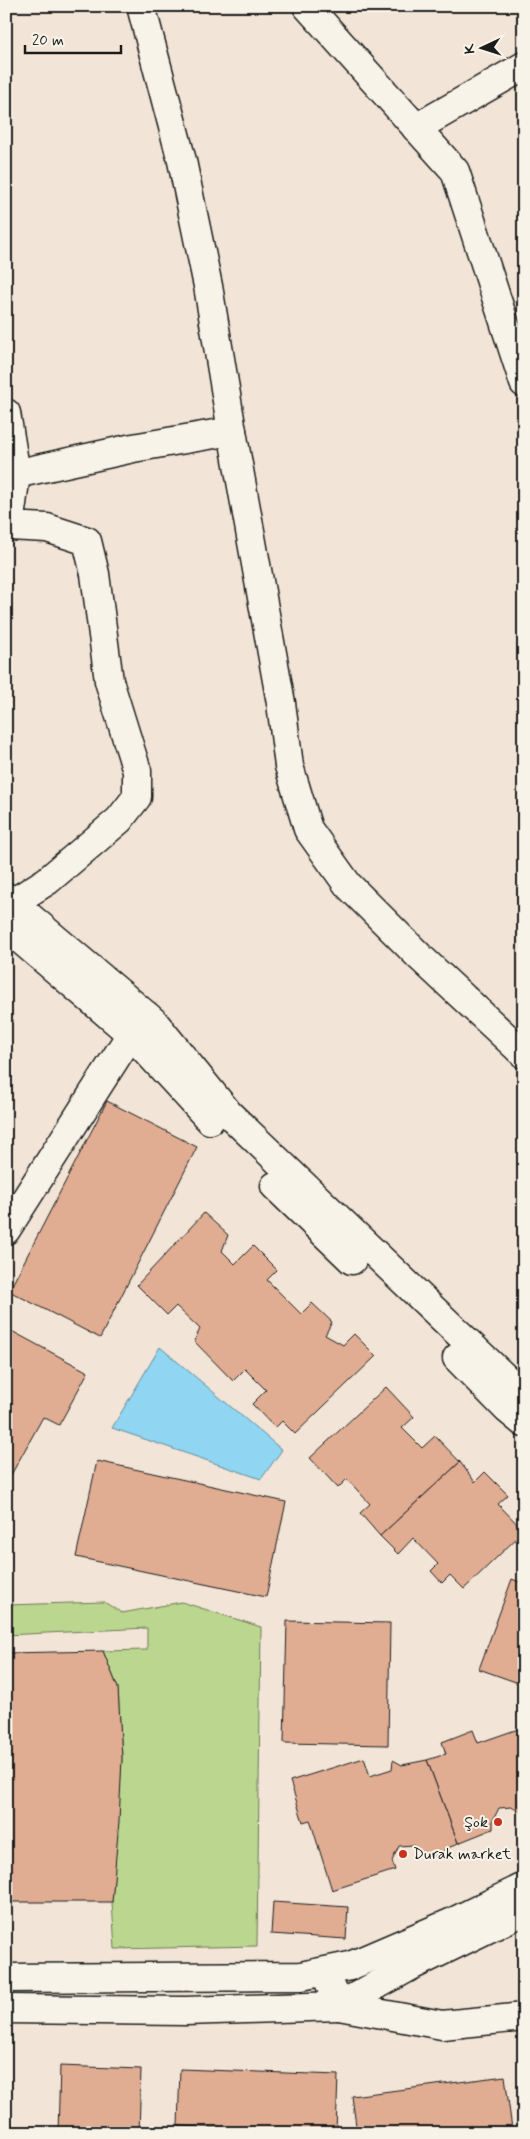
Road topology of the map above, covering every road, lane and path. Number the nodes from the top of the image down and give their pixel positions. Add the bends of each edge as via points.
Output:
1 (140, 6) edge
2 (306, 6) edge
3 (524, 66) edge
4 (416, 128) junction
5 (524, 383) edge
6 (6, 413) edge
7 (232, 431) junction
8 (11, 475) edge
9 (8, 908) edge
10 (139, 1025) junction
11 (524, 1054) edge
12 (6, 1230) edge
13 (524, 1396) edge
14 (524, 1423) edge
15 (524, 1887) edge
16 (524, 1911) edge
17 (325, 1972) junction
18 (6, 1978) edge
19 (339, 2006) junction
20 (6, 2009) edge
21 (524, 2018) edge

1 - 7 street via 182,160 208,286
2 - 4 street
3 - 4 street
4 - 5 street via 456,171
6 - 8 street
7 - 8 street via 133,448
7 - 11 street via 281,703 289,766 308,829 348,885
8 - 9 street via 9,526 47,528 87,541 96,574 110,681 137,771 137,797 119,820 47,881
9 - 10 street
10 - 12 street
10 - 13 street via 154,1022 228,1114
10 - 14 street via 212,1122
15 - 17 street via 350,1966
16 - 19 street via 411,1966
17 - 18 street via 301,1976
17 - 19 street
19 - 20 street via 185,2011
19 - 21 street via 442,2026

